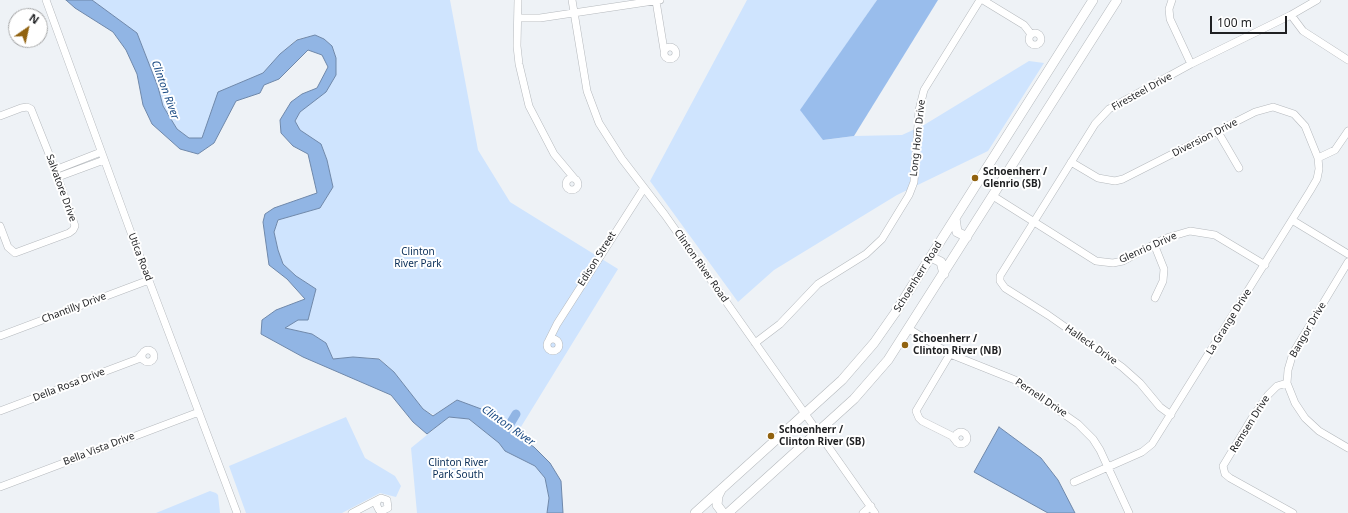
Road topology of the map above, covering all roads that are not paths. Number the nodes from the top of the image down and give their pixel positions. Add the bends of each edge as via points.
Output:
1 (46, 0) edge
2 (518, 0) edge
3 (572, 0) edge
4 (656, 0) edge
5 (660, 0) edge
6 (981, 0) edge
7 (1093, 0) edge
8 (1172, 0) edge
9 (1317, 0) edge
10 (1116, 1) edge
11 (574, 13) junction
12 (1290, 16) junction
13 (518, 18) junction
14 (1031, 34) dead end
15 (663, 43) junction
16 (670, 46) junction
17 (664, 50) junction
18 (1348, 60) edge
19 (1192, 64) junction
20 (0, 116) edge
21 (1348, 131) edge
22 (1218, 132) junction
23 (101, 152) junction
24 (1318, 158) junction
25 (104, 160) junction
26 (1071, 162) junction
27 (1239, 168) dead end
28 (55, 170) junction
29 (567, 170) junction
30 (58, 177) junction
31 (574, 178) junction
32 (567, 181) junction
33 (644, 188) junction
34 (993, 196) junction
35 (955, 218) junction
36 (1292, 220) junction
37 (1033, 222) junction
38 (0, 226) edge
39 (967, 237) junction
40 (1154, 244) junction
41 (1348, 254) edge
42 (931, 257) junction
43 (1348, 262) edge
44 (1265, 265) junction
45 (944, 274) junction
46 (149, 280) junction
47 (1002, 285) joint
48 (1155, 298) dead end
49 (909, 330) junction
50 (0, 336) edge
51 (553, 340) dead end
52 (755, 342) junction
53 (950, 354) junction
54 (142, 358) dead end
55 (1287, 383) junction
56 (0, 412) edge
57 (199, 412) junction
58 (805, 413) junction
59 (1171, 415) junction
60 (818, 432) junction
61 (955, 437) dead end
62 (1348, 448) edge
63 (1108, 467) junction
64 (1074, 482) dead end
65 (0, 487) edge
66 (722, 489) junction
67 (376, 504) dead end
68 (871, 506) junction
69 (237, 513) edge
70 (352, 513) edge
71 (695, 513) edge
72 (723, 513) edge
73 (728, 513) edge
74 (863, 513) edge
75 (876, 513) edge
76 (1129, 513) edge
77 (1294, 513) edge

1 - 23 street, Utica Road
2 - 13 street
3 - 11 street, Clinton River Road
4 - 5 street
4 - 11 street
4 - 15 street
6 - 14 street via 1024,25
6 - 52 street, Long Horn Drive via 924,90 919,110 914,182 909,195 882,239 866,254 818,284 780,324
7 - 35 main road, Schoenherr Road
8 - 19 street via 1169,9 1170,19
9 - 12 street, Firesteel Drive
10 - 34 main road, Schoenherr Road
11 - 13 street
11 - 33 street, Clinton River Road via 583,72 592,108
12 - 18 street via 1302,31
12 - 19 street, Firesteel Drive
13 - 29 street via 519,64 530,106 554,154
15 - 16 street
15 - 17 street
16 - 17 street
16 - 17 street via 676,52 672,58 665,56
19 - 26 street, Firesteel Drive via 1110,109 1095,124
20 - 28 street, Salvatore Drive via 21,108 29,108
21 - 24 street via 1335,150
22 - 24 street, Diversion Drive via 1264,109 1273,107 1286,110 1294,114 1305,126
22 - 26 street, Diversion Drive via 1133,175 1114,181 1098,178
22 - 27 street
23 - 25 street, Utica Road
23 - 28 street
24 - 36 street, La Grange Drive via 1317,179
25 - 30 street
25 - 46 street, Utica Road
26 - 37 street, Firesteel Drive
28 - 30 street, Salvatore Drive
29 - 31 street
29 - 32 street
30 - 38 street, Salvatore Drive via 74,224 73,230 19,252 12,252
31 - 32 street
31 - 32 street via 579,185 576,190 568,189
33 - 51 street, Edison Street via 553,332
33 - 52 street, Clinton River Road
34 - 37 street, Glenrio Drive
34 - 39 main road, Schoenherr Road
35 - 39 main road via 957,232
35 - 42 main road, Schoenherr Road
36 - 41 street
36 - 44 street, La Grange Drive
37 - 40 street, Glenrio Drive via 1096,261 1106,263 1123,260
37 - 47 street, Firesteel Drive via 1002,273
39 - 45 main road, Schoenherr Road
40 - 44 street, Glenrio Drive via 1190,231 1204,232 1227,240
40 - 48 street via 1164,270 1163,281
42 - 45 main road via 941,262
42 - 58 main road, Schoenherr Road via 870,348 842,380
43 - 55 street, Bangor Drive via 1293,353
44 - 59 street, La Grange Drive
45 - 49 main road, Schoenherr Road
46 - 50 street, Chantilly Drive
46 - 57 street, Utica Road
47 - 59 street, Halleck Drive via 1122,367
49 - 53 street, Pernell Drive
49 - 60 main road, Schoenherr Road via 873,378
52 - 58 street, Clinton River Road
53 - 61 street via 916,410 922,421
53 - 63 street, Pernell Drive via 1015,380 1063,413 1093,439
54 - 56 street, Della Rosa Drive
55 - 62 street via 1295,403 1309,422
55 - 77 street, Remsen Drive via 1273,389 1252,418 1224,466 1225,474
57 - 65 street, Bella Vista Drive
57 - 69 street, Utica Road
58 - 60 street, Clinton River Road
58 - 66 main road, Schoenherr Road
59 - 63 street, La Grange Drive via 1148,448
60 - 68 street, Clinton River Road
60 - 73 main road, Schoenherr Road
63 - 64 street, La Grange Drive
63 - 76 street, Pernell Drive
66 - 71 main road, Schoenherr Road
66 - 72 main road via 717,500 718,508
67 - 70 street
68 - 74 street
68 - 75 street, Clinton River Road

